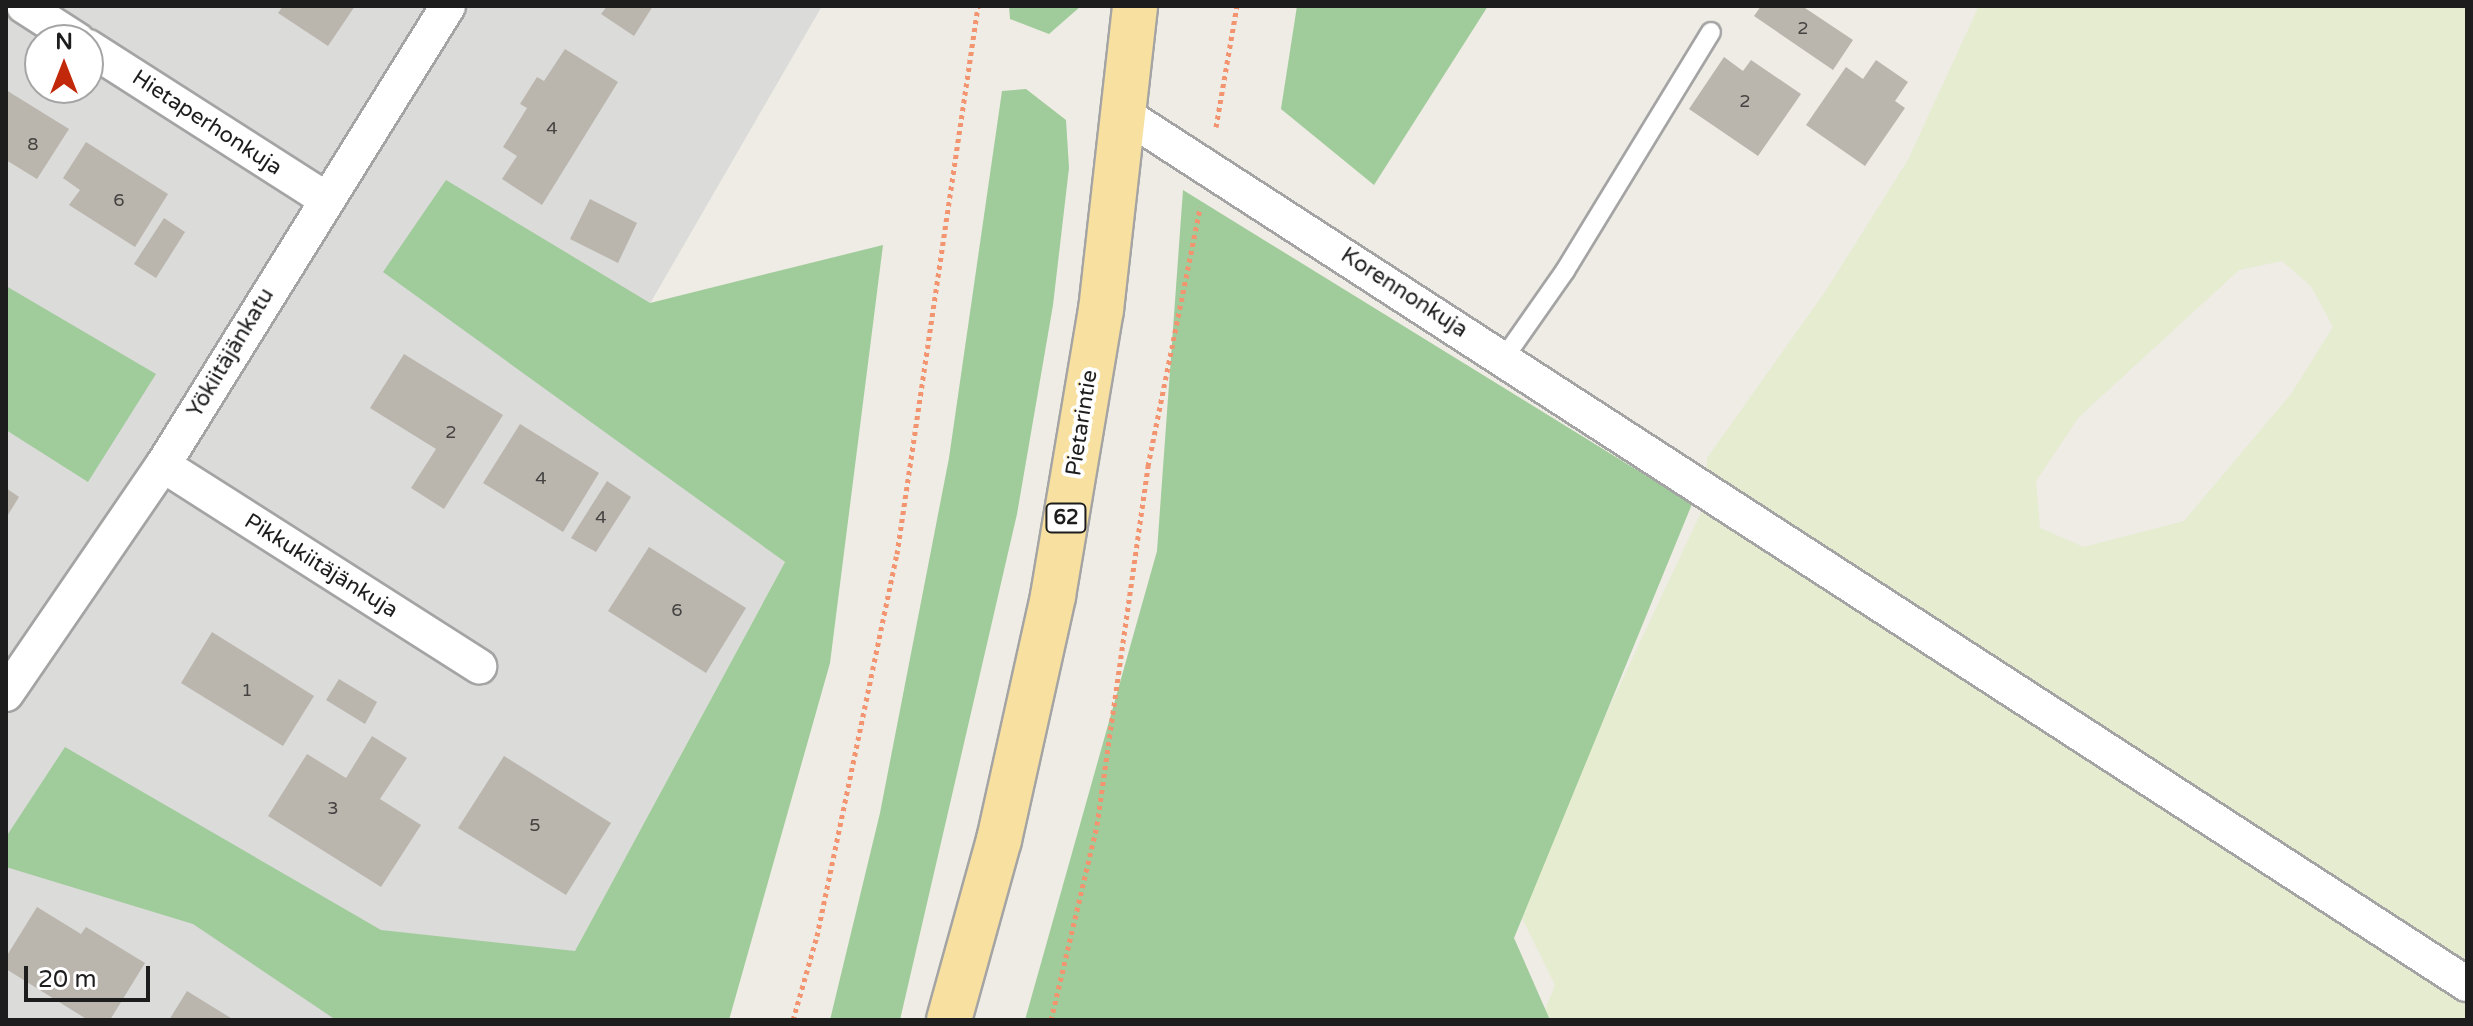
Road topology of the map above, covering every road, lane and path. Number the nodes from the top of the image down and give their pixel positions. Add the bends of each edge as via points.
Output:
1 (24, 6) edge
2 (448, 6) edge
3 (978, 6) edge
4 (1135, 6) edge
5 (1237, 6) edge
6 (52, 24) edge
7 (1711, 32) dead end
8 (104, 57) edge
9 (1124, 114) junction
10 (1209, 166) junction
11 (326, 199) junction
12 (1504, 358) junction
13 (163, 465) junction
14 (479, 666) dead end
15 (6, 694) edge
16 (2467, 984) edge
17 (793, 1020) edge
18 (949, 1020) edge
19 (1051, 1020) edge

1 - 6 street
2 - 11 street, Yökiitäjänkatu
3 - 17 path via 897,554 817,936
4 - 9 main road, Pietarintie / 62
5 - 10 path
7 - 12 lane via 1565,271
8 - 11 street, Hietaperhonkuja
9 - 10 street, Korennonkuja
9 - 18 main road, Pietarintie / 62 via 1101,310 1053,596 999,840
10 - 12 street, Korennonkuja
10 - 19 path via 1148,466 1097,825
11 - 13 street, Yökiitäjänkatu
12 - 16 street, Korennonkuja
13 - 14 street, Pikkukiitäjänkuja
13 - 15 street, Yökiitäjänkatu

